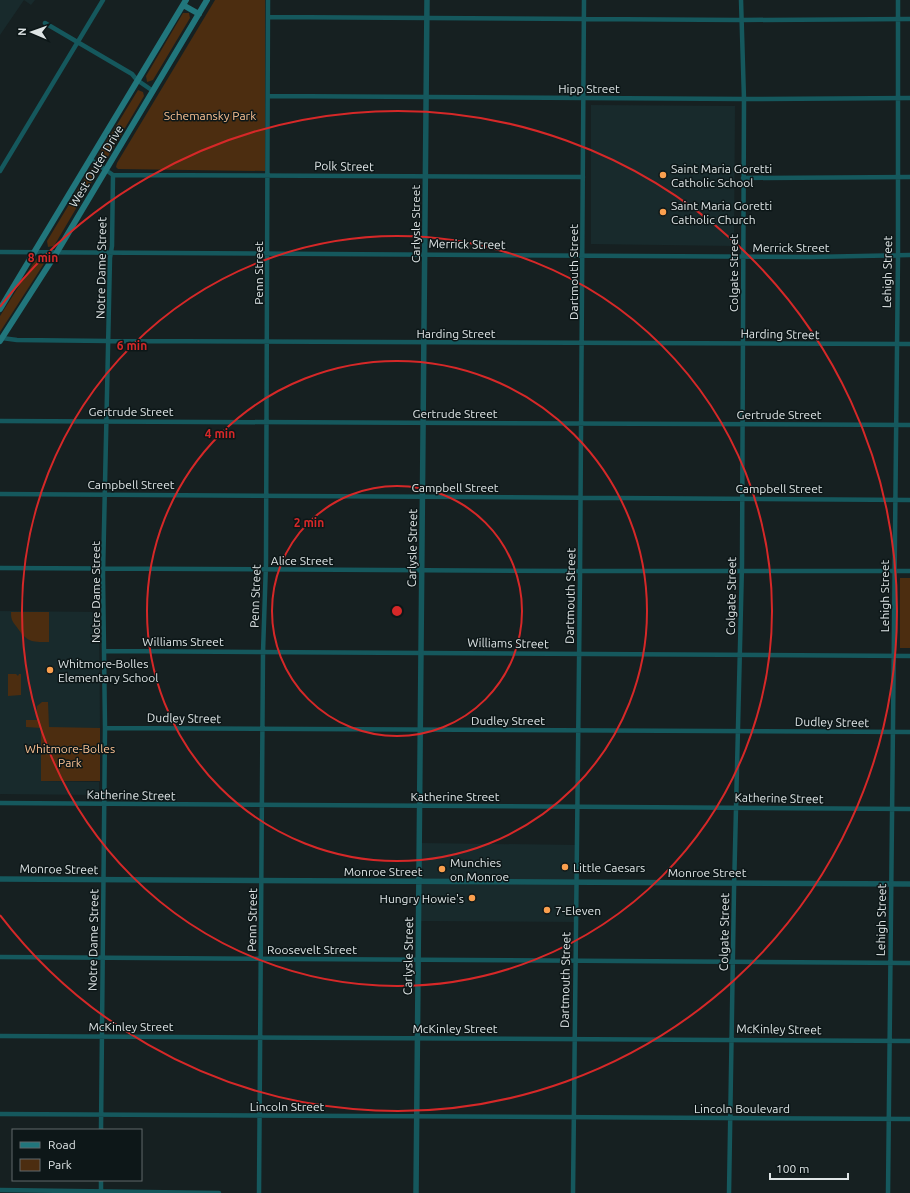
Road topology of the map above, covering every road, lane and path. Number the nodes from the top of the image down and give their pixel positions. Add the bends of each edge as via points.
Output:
1 (103, 0) edge
2 (207, 0) edge
3 (268, 0) edge
4 (427, 0) edge
5 (584, 0) edge
6 (741, 0) edge
7 (898, 0) edge
8 (185, 2) edge
9 (199, 14) junction
10 (268, 17) junction
11 (427, 19) junction
12 (584, 19) junction
13 (898, 19) junction
14 (910, 19) edge
15 (741, 20) junction
16 (45, 23) dead end
17 (76, 42) junction
18 (137, 80) junction
19 (153, 91) junction
20 (268, 96) junction
21 (426, 98) junction
22 (584, 98) junction
23 (899, 98) junction
24 (910, 98) edge
25 (744, 99) junction
26 (90, 159) junction
27 (106, 170) junction
28 (0, 171) edge
29 (268, 174) junction
30 (112, 175) junction
31 (426, 177) junction
32 (583, 177) junction
33 (898, 177) junction
34 (910, 177) edge
35 (743, 178) junction
36 (0, 252) edge
37 (35, 252) junction
38 (57, 252) junction
39 (111, 252) junction
40 (268, 252) junction
41 (426, 254) junction
42 (583, 255) junction
43 (898, 255) junction
44 (910, 255) edge
45 (743, 256) junction
46 (0, 309) edge
47 (1, 339) edge
48 (109, 341) junction
49 (267, 342) junction
50 (424, 343) junction
51 (582, 343) junction
52 (743, 344) junction
53 (910, 344) edge
54 (896, 345) junction
55 (0, 421) edge
56 (107, 421) junction
57 (267, 422) junction
58 (424, 422) junction
59 (581, 424) junction
60 (743, 424) junction
61 (896, 425) junction
62 (910, 425) edge
63 (0, 494) edge
64 (105, 494) junction
65 (266, 496) junction
66 (423, 497) junction
67 (581, 497) junction
68 (742, 498) junction
69 (895, 499) junction
70 (910, 500) edge
71 (0, 568) edge
72 (104, 568) junction
73 (266, 570) junction
74 (422, 570) junction
75 (580, 571) junction
76 (894, 571) junction
77 (910, 571) edge
78 (742, 572) junction
79 (105, 651) junction
80 (263, 652) junction
81 (422, 653) junction
82 (579, 654) junction
83 (740, 654) junction
84 (894, 656) junction
85 (910, 656) edge
86 (105, 728) junction
87 (263, 729) junction
88 (579, 729) junction
89 (421, 730) junction
90 (738, 730) junction
91 (893, 732) junction
92 (910, 732) edge
93 (0, 803) edge
94 (105, 805) junction
95 (263, 806) junction
96 (421, 806) junction
97 (578, 807) junction
98 (736, 807) junction
99 (892, 809) junction
100 (910, 809) edge
101 (0, 879) edge
102 (104, 880) junction
103 (262, 881) junction
104 (420, 882) junction
105 (577, 883) junction
106 (734, 883) junction
107 (910, 884) edge
108 (891, 885) junction
109 (0, 957) edge
110 (103, 958) junction
111 (262, 959) junction
112 (419, 959) junction
113 (576, 961) junction
114 (733, 961) junction
115 (890, 963) junction
116 (910, 963) edge
117 (0, 1036) edge
118 (102, 1036) junction
119 (260, 1037) junction
120 (418, 1038) junction
121 (574, 1038) junction
122 (732, 1039) junction
123 (889, 1041) junction
124 (910, 1041) edge
125 (0, 1114) edge
126 (101, 1115) junction
127 (260, 1116) junction
128 (417, 1117) junction
129 (730, 1117) junction
130 (574, 1118) junction
131 (888, 1119) junction
132 (910, 1119) edge
133 (101, 1129) edge
134 (101, 1181) edge
135 (0, 1190) edge
136 (101, 1192) edge
137 (219, 1193) edge
138 (259, 1193) edge
139 (416, 1193) edge
140 (573, 1193) edge
141 (729, 1193) edge
142 (888, 1193) edge

1 - 17 street
2 - 9 main road, West Outer Drive
3 - 10 street, Penn Street
4 - 11 street, Carlysle Street
5 - 12 street, Dartmouth Street
6 - 15 street, Colgate Street
7 - 13 street, Lehigh Street
8 - 9 main road
8 - 18 main road, West Outer Drive
9 - 19 main road, West Outer Drive
10 - 11 street
10 - 20 street, Penn Street
11 - 12 street
11 - 21 street, Carlysle Street
12 - 15 street
12 - 22 street, Dartmouth Street
13 - 14 street
13 - 15 street
13 - 23 street, Lehigh Street
15 - 25 street, Colgate Street
16 - 17 street
17 - 18 street via 132,74
17 - 28 street
18 - 19 street
18 - 26 main road, West Outer Drive
19 - 27 main road, West Outer Drive
20 - 21 street, Hipp Street
20 - 29 street, Penn Street
21 - 22 street, Hipp Street
21 - 31 street, Carlysle Street
22 - 25 street, Hipp Street
22 - 32 street, Dartmouth Street
23 - 24 street, Hipp Street
23 - 25 street, Hipp Street
23 - 33 street, Lehigh Street
25 - 35 street, Colgate Street
26 - 27 street
26 - 37 main road, West Outer Drive
27 - 30 street
27 - 38 main road, West Outer Drive
29 - 30 street, Polk Street
29 - 31 street, Polk Street
29 - 40 street, Penn Street
30 - 39 street, Notre Dame Street
31 - 32 street, Polk Street
31 - 41 street, Carlysle Street
32 - 42 street, Dartmouth Street
33 - 34 street
33 - 35 street
33 - 43 street, Lehigh Street
35 - 45 street, Colgate Street
36 - 37 street, Merrick Street
37 - 38 street, Merrick Street
37 - 46 main road, West Outer Drive
38 - 39 street, Merrick Street
38 - 47 main road, West Outer Drive
39 - 40 street, Merrick Street
39 - 48 street, Notre Dame Street
40 - 41 street, Merrick Street
40 - 49 street, Penn Street
41 - 42 street, Merrick Street
41 - 50 street, Carlysle Street
42 - 45 street, Merrick Street
42 - 51 street, Dartmouth Street
43 - 44 street, Merrick Street
43 - 45 street, Merrick Street
43 - 54 street, Lehigh Street
45 - 52 street, Colgate Street
47 - 48 street, Harding Street
48 - 49 street, Harding Street
48 - 56 street, Notre Dame Street
49 - 50 street, Harding Street
49 - 57 street, Penn Street
50 - 51 street, Harding Street
50 - 58 street, Carlysle Street
51 - 52 street, Harding Street
51 - 59 street, Dartmouth Street
52 - 54 street, Harding Street
52 - 60 street, Colgate Street
53 - 54 street, Harding Street
54 - 61 street, Lehigh Street
55 - 56 street, Gertrude Street
56 - 57 street, Gertrude Street
56 - 64 street, Notre Dame Street
57 - 58 street, Gertrude Street
57 - 65 street, Penn Street
58 - 59 street, Gertrude Street
58 - 66 street, Carlysle Street
59 - 60 street, Gertrude Street
59 - 67 street, Dartmouth Street
60 - 61 street, Gertrude Street
60 - 68 street, Colgate Street
61 - 62 street, Gertrude Street
61 - 69 street, Lehigh Street
63 - 64 street, Campbell Street
64 - 65 street, Campbell Street
64 - 72 street, Notre Dame Street
65 - 66 street, Campbell Street
65 - 73 street, Penn Street
66 - 67 street, Campbell Street
66 - 74 street, Carlysle Street
67 - 68 street, Campbell Street
67 - 75 street, Dartmouth Street
68 - 69 street, Campbell Street
68 - 78 street, Colgate Street
69 - 70 street, Campbell Street
69 - 76 street, Lehigh Street
71 - 72 street, Alice Street
72 - 73 street, Alice Street
72 - 79 street, Notre Dame Street
73 - 74 street, Alice Street
73 - 80 street, Penn Street
74 - 75 street, Alice Street
74 - 81 street, Carlysle Street
75 - 78 street, Alice Street
75 - 82 street, Dartmouth Street
76 - 77 street, Alice Street
76 - 78 street, Alice Street
76 - 84 street, Lehigh Street
78 - 83 street, Colgate Street
79 - 80 street, Williams Street
79 - 86 street, Notre Dame Street
80 - 81 street, Williams Street
80 - 87 street, Penn Street
81 - 82 street, Williams Street
81 - 89 street, Carlysle Street
82 - 83 street, Williams Street
82 - 88 street, Dartmouth Street
83 - 84 street, Williams Street
83 - 90 street, Colgate Street
84 - 85 street, Williams Street
84 - 91 street, Lehigh Street
86 - 87 street, Dudley Street
86 - 94 street, Notre Dame Street
87 - 89 street, Dudley Street
87 - 95 street, Penn Street
88 - 89 street, Dudley Street
88 - 90 street, Dudley Street
88 - 97 street, Dartmouth Street
89 - 96 street, Carlysle Street
90 - 91 street, Dudley Street
90 - 98 street, Colgate Street
91 - 92 street, Dudley Street
91 - 99 street, Lehigh Street
93 - 94 street, Katherine Street
94 - 95 street, Katherine Street
94 - 102 street, Notre Dame Street
95 - 96 street, Katherine Street
95 - 103 street, Penn Street
96 - 97 street, Katherine Street
96 - 104 street, Carlysle Street
97 - 98 street, Katherine Street
97 - 105 street, Dartmouth Street
98 - 99 street, Katherine Street
98 - 106 street, Colgate Street
99 - 100 street, Katherine Street
99 - 108 street, Lehigh Street
101 - 102 street, Monroe Street
102 - 103 street, Monroe Street
102 - 110 street, Notre Dame Street
103 - 104 street, Monroe Street
103 - 111 street, Penn Street
104 - 105 street, Monroe Street
104 - 112 street, Carlysle Street
105 - 106 street, Monroe Street
105 - 113 street, Dartmouth Street
106 - 108 street, Monroe Street
106 - 114 street, Colgate Street
107 - 108 street, Monroe Street
108 - 115 street, Lehigh Street
109 - 110 street, Roosevelt Street
110 - 111 street, Roosevelt Street
110 - 118 street, Notre Dame Street
111 - 112 street, Roosevelt Street
111 - 119 street, Penn Street
112 - 113 street, Roosevelt Street
112 - 120 street, Carlysle Street
113 - 114 street, Roosevelt Street
113 - 121 street, Dartmouth Street
114 - 115 street, Roosevelt Street
114 - 122 street, Colgate Street
115 - 116 street, Roosevelt Street
115 - 123 street, Lehigh Street
117 - 118 street, McKinley Street
118 - 119 street, McKinley Street
118 - 126 street, Notre Dame Street
119 - 120 street, McKinley Street
119 - 127 street, Penn Street
120 - 121 street, McKinley Street
120 - 128 street, Carlysle Street
121 - 122 street, McKinley Street
121 - 130 street, Dartmouth Street
122 - 123 street, McKinley Street
122 - 129 street, Colgate Street
123 - 124 street, McKinley Street
123 - 131 street, Lehigh Street
125 - 126 street, Lincoln Street
126 - 127 street, Lincoln Street
126 - 133 street, Notre Dame Street
127 - 128 street, Lincoln Street
127 - 138 street, Penn Street
128 - 130 street, Lincoln Street
128 - 139 street, Carlysle Street
129 - 130 street, Lincoln Boulevard
129 - 131 street, Lincoln Boulevard
129 - 141 street, Colgate Street
130 - 140 street, Dartmouth Street
131 - 132 street, Lincoln Boulevard
131 - 142 street, Lehigh Street
134 - 136 street
135 - 136 street
136 - 137 street

